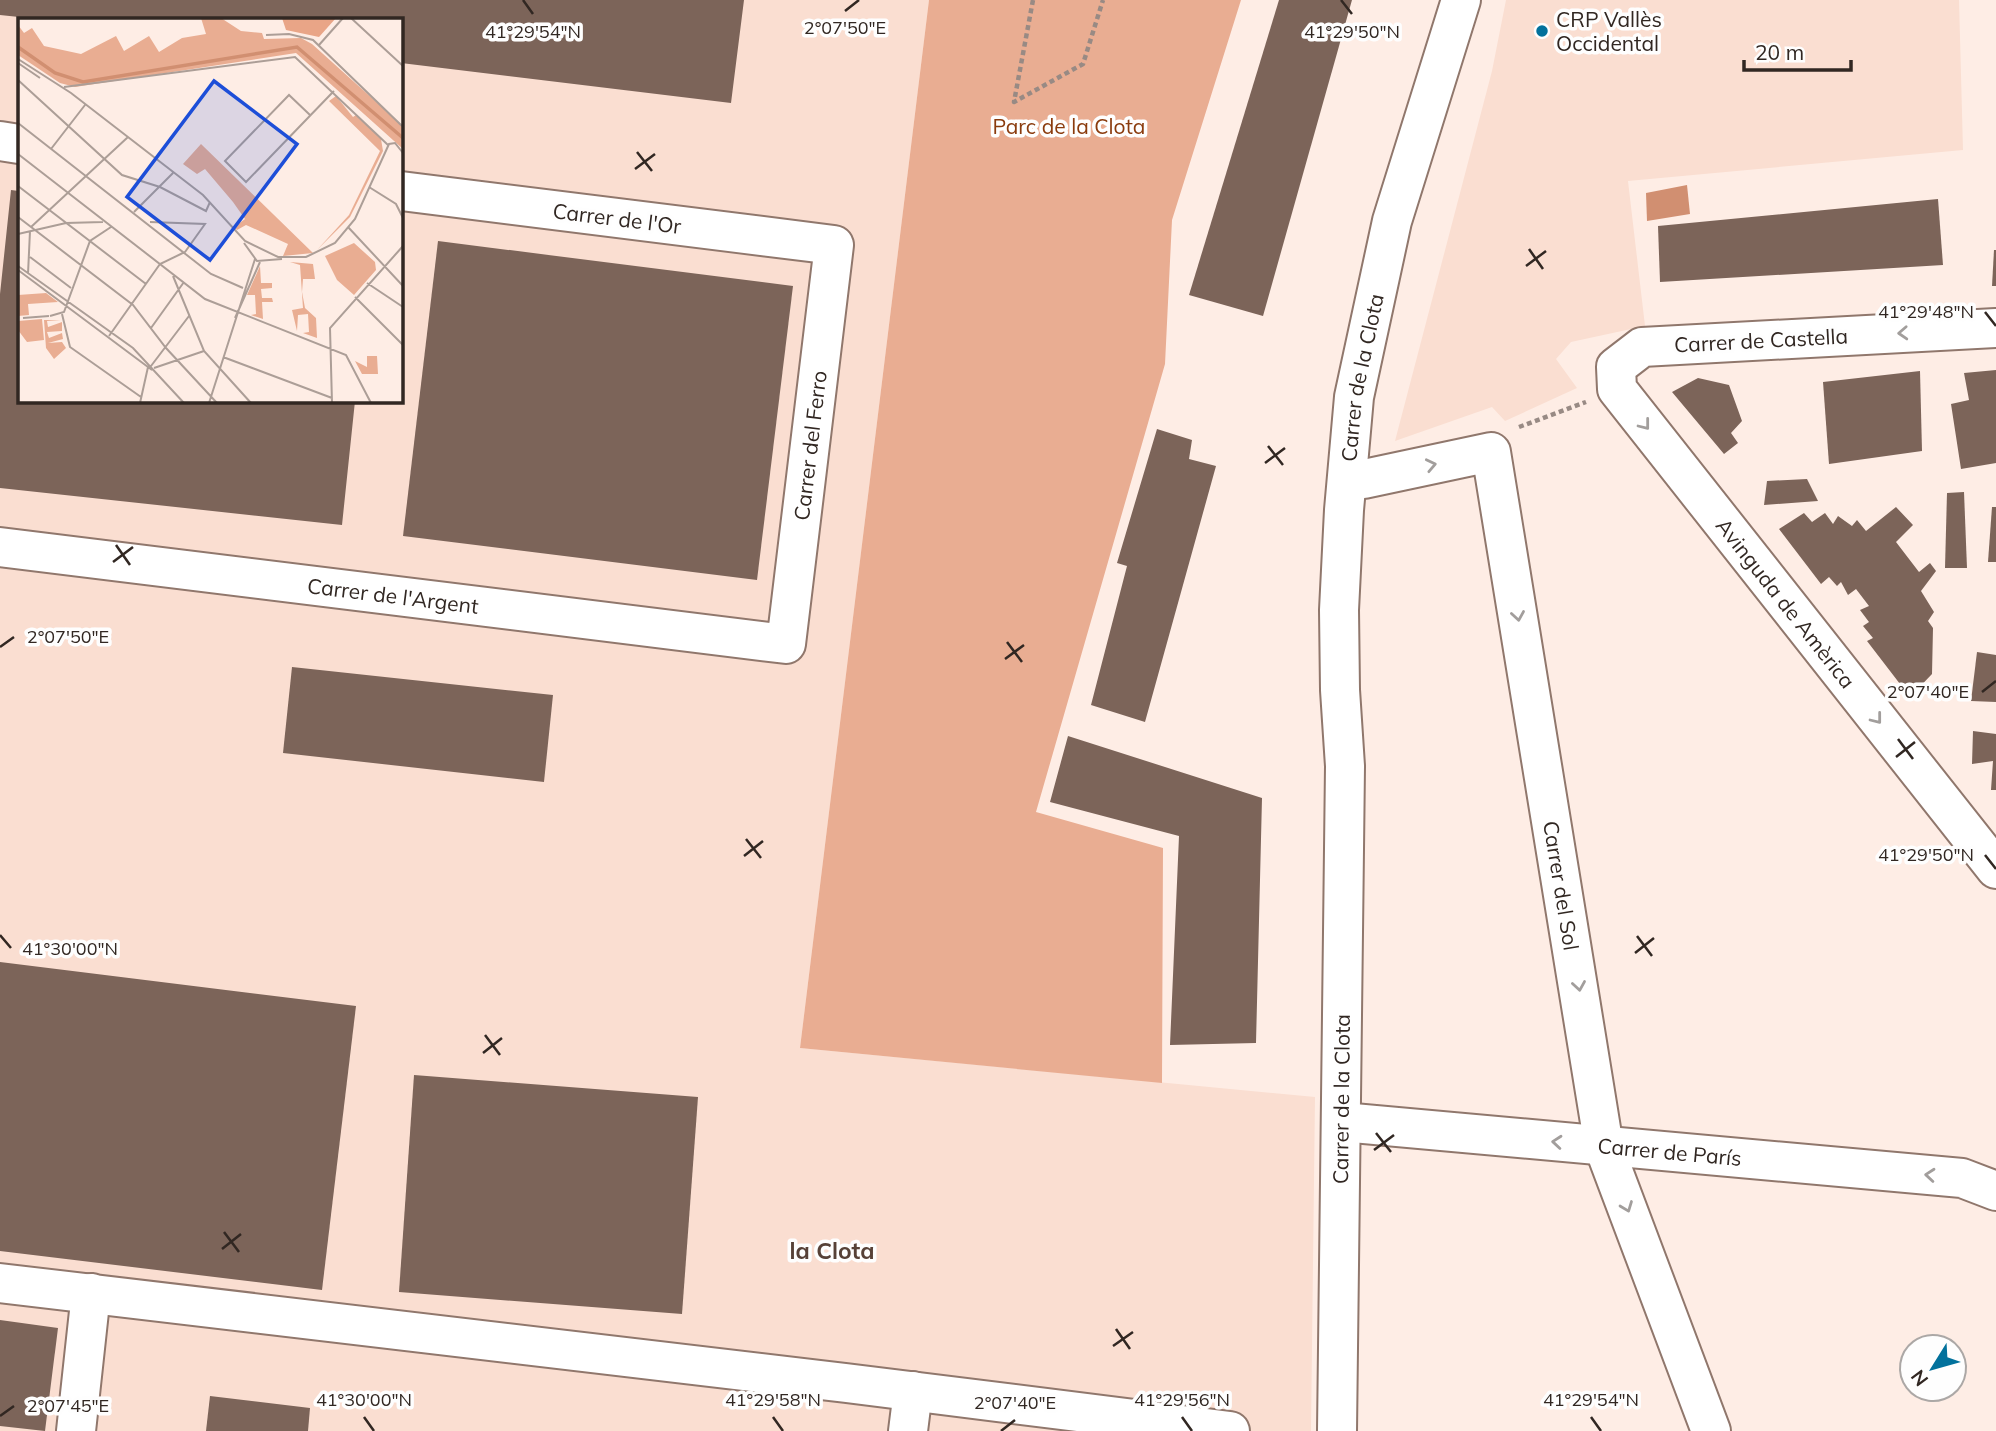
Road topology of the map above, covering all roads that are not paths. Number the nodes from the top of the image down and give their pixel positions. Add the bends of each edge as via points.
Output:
1 (1461, 0) edge
2 (1480, 0) edge
3 (0, 141) edge
4 (18, 144) edge
5 (402, 191) edge
6 (834, 244) joint
7 (1996, 328) edge
8 (1616, 367) joint
9 (1364, 479) junction
10 (0, 547) edge
11 (786, 644) joint
12 (1345, 765) junction
13 (1996, 869) edge
14 (1342, 1122) junction
15 (1604, 1147) junction
16 (1996, 1191) edge
17 (0, 1283) edge
18 (90, 1293) junction
19 (913, 1391) junction
20 (76, 1431) edge
21 (908, 1431) edge
22 (1230, 1431) edge
23 (1337, 1431) edge
24 (1711, 1431) edge

1 - 12 street, Carrer de la Clota via 1392,221 1354,397 1339,610
2 - 9 street, Carrer de la Clota via 1402,275
3 - 4 street
5 - 6 street, Carrer de l'Or
6 - 11 street, Carrer del Ferro
7 -> 8 street, Carrer de Castella via 1642,347
8 -> 13 street, Avinguda de Amèrica via 1617,389
9 - 12 street, Carrer de la Clota via 1355,682
9 -> 15 street, Carrer del Sol via 1491,452
10 - 11 street, Carrer de l'Argent
12 - 14 street, Carrer de la Clota
15 -> 14 street, Carrer de París
14 - 23 street, Carrer de la Clota
16 -> 15 street, Carrer de París via 1962,1178
15 -> 24 street, Carrer del Sol
17 - 18 street
18 - 19 street
18 - 20 street
19 - 21 street
19 - 22 street

